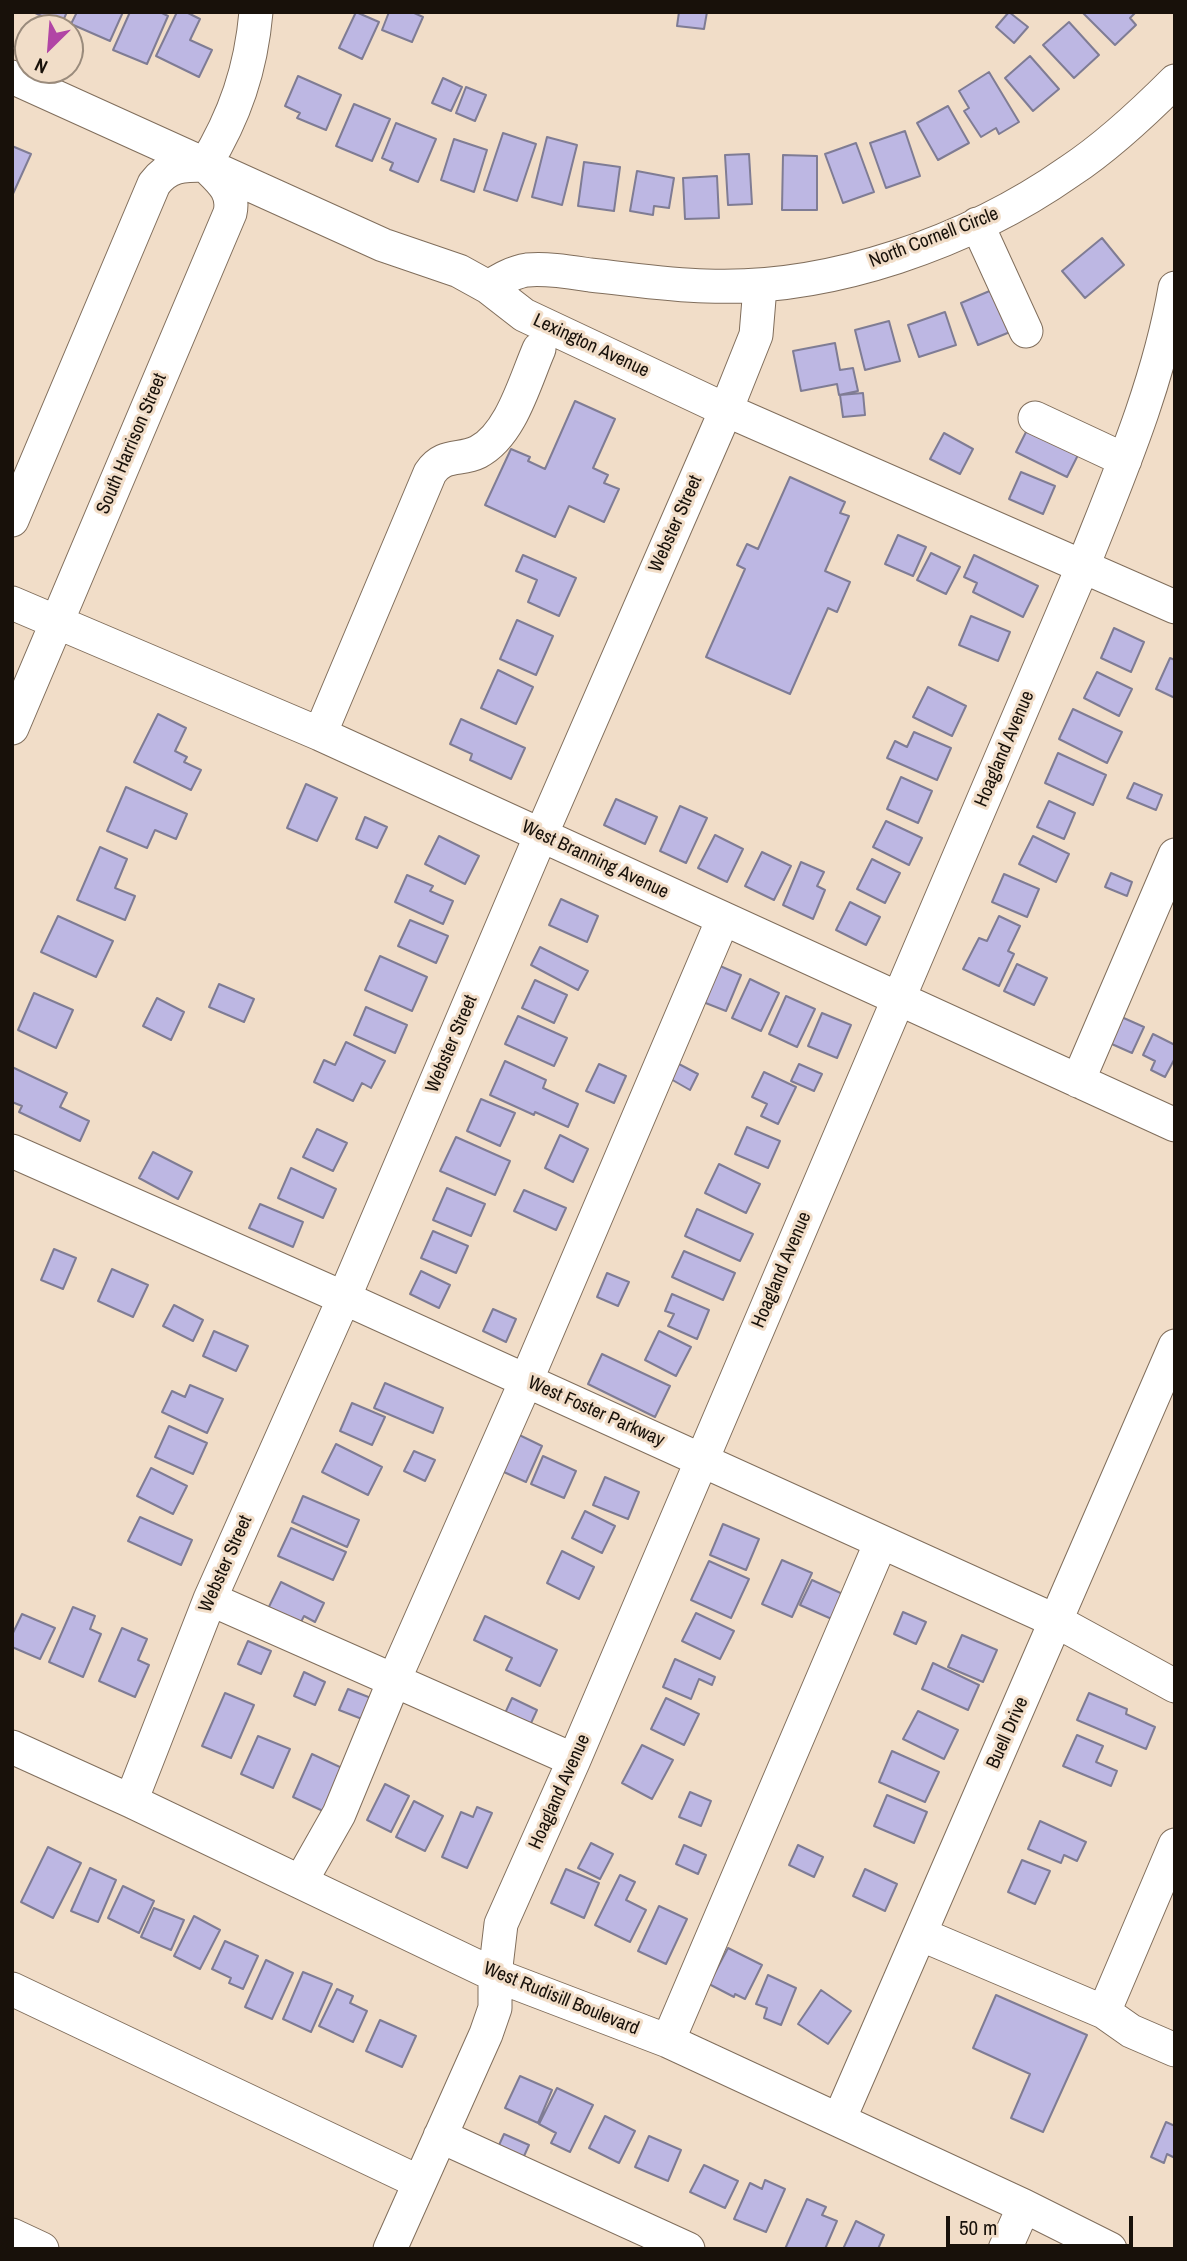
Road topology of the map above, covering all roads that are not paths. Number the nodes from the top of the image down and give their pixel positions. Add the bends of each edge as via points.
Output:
1 (256, 12) edge
2 (12, 77) edge
3 (1175, 81) edge
4 (205, 165) junction
5 (977, 224) junction
6 (757, 286) junction
7 (488, 287) junction
8 (1175, 288) edge
9 (1026, 331) dead end
10 (539, 349) dead end
11 (726, 410) junction
12 (1035, 418) dead end
13 (1125, 460) junction
14 (12, 520) edge
15 (1083, 566) junction
16 (12, 603) edge
17 (1175, 607) edge
18 (56, 623) junction
19 (12, 729) edge
20 (320, 734) junction
21 (541, 835) junction
22 (1175, 855) edge
23 (723, 919) junction
24 (898, 999) junction
25 (1078, 1081) junction
26 (1175, 1125) edge
27 (12, 1150) edge
28 (344, 1298) junction
29 (1175, 1346) edge
30 (526, 1381) junction
31 (701, 1460) junction
32 (881, 1542) junction
33 (210, 1599) junction
34 (1056, 1621) junction
35 (395, 1679) junction
36 (1175, 1686) edge
37 (12, 1747) edge
38 (574, 1760) junction
39 (131, 1801) junction
40 (1175, 1845) edge
41 (301, 1881) junction
42 (920, 1934) junction
43 (495, 1975) junction
44 (12, 1989) edge
45 (1104, 2012) junction
46 (668, 2041) junction
47 (1175, 2050) edge
48 (839, 2120) junction
49 (440, 2136) junction
50 (419, 2182) junction
51 (1024, 2206) junction
52 (12, 2235) edge
53 (42, 2249) edge
54 (390, 2249) edge
55 (688, 2249) edge
56 (1005, 2249) edge
57 (1110, 2249) edge

1 - 4 street via 254,41 237,104
2 - 4 street, Lexington Avenue
3 - 5 street, North Cornell Circle via 1072,171
4 - 7 street, Lexington Avenue
4 - 14 street via 179,165 154,184
4 - 18 street, South Harrison Street via 228,187 230,214
5 - 6 street, North Cornell Circle via 860,267
5 - 9 street
6 - 7 street, North Cornell Circle via 662,283 526,270
6 - 11 street, Webster Street via 756,335
7 - 11 street, Lexington Avenue via 524,315
8 - 13 street, Hoagland Avenue via 1141,419
10 - 20 street via 505,427 480,451 440,461 430,473
11 - 15 street, Lexington Avenue
11 - 21 street, Webster Street
12 - 13 street
13 - 15 street, Hoagland Avenue
15 - 17 street, Lexington Avenue
15 - 24 street, Hoagland Avenue
16 - 18 street, West Branning Avenue
18 - 19 street, South Harrison Street
18 - 20 street, West Branning Avenue
20 - 21 street, West Branning Avenue
21 - 23 street, West Branning Avenue
21 - 28 street, Webster Street
22 - 25 street
23 - 24 street, West Branning Avenue
23 - 30 street
24 - 25 street, West Branning Avenue
24 - 31 street, Hoagland Avenue
25 - 26 street, West Branning Avenue
27 - 28 street, West Foster Parkway
28 - 30 street, West Foster Parkway
28 - 33 street, Webster Street
29 - 34 street, Buell Drive
30 - 31 street, West Foster Parkway
30 - 35 street
31 - 32 street, West Foster Parkway
31 - 38 street, Hoagland Avenue
32 - 34 street, West Foster Parkway
32 - 46 street
33 - 35 street
33 - 39 street, Webster Street
34 - 36 street, West Foster Parkway
34 - 42 street, Buell Drive
35 - 38 street
35 - 41 street via 339,1814
37 - 39 street, West Rudisill Boulevard
38 - 43 street, Hoagland Avenue via 501,1924
39 - 41 street, West Rudisill Boulevard
40 - 45 street
41 - 43 street, West Rudisill Boulevard
42 - 45 street
42 - 48 street, Buell Drive
43 - 46 street, West Rudisill Boulevard
43 - 49 street, Hoagland Avenue via 495,2008
44 - 50 street
45 - 47 street via 1131,2031
46 - 48 street, West Rudisill Boulevard
48 - 51 street, West Rudisill Boulevard
49 - 50 street, Hoagland Avenue
49 - 55 street
50 - 54 street, Hoagland Avenue
51 - 56 street
51 - 57 street, West Rudisill Boulevard
52 - 53 street

